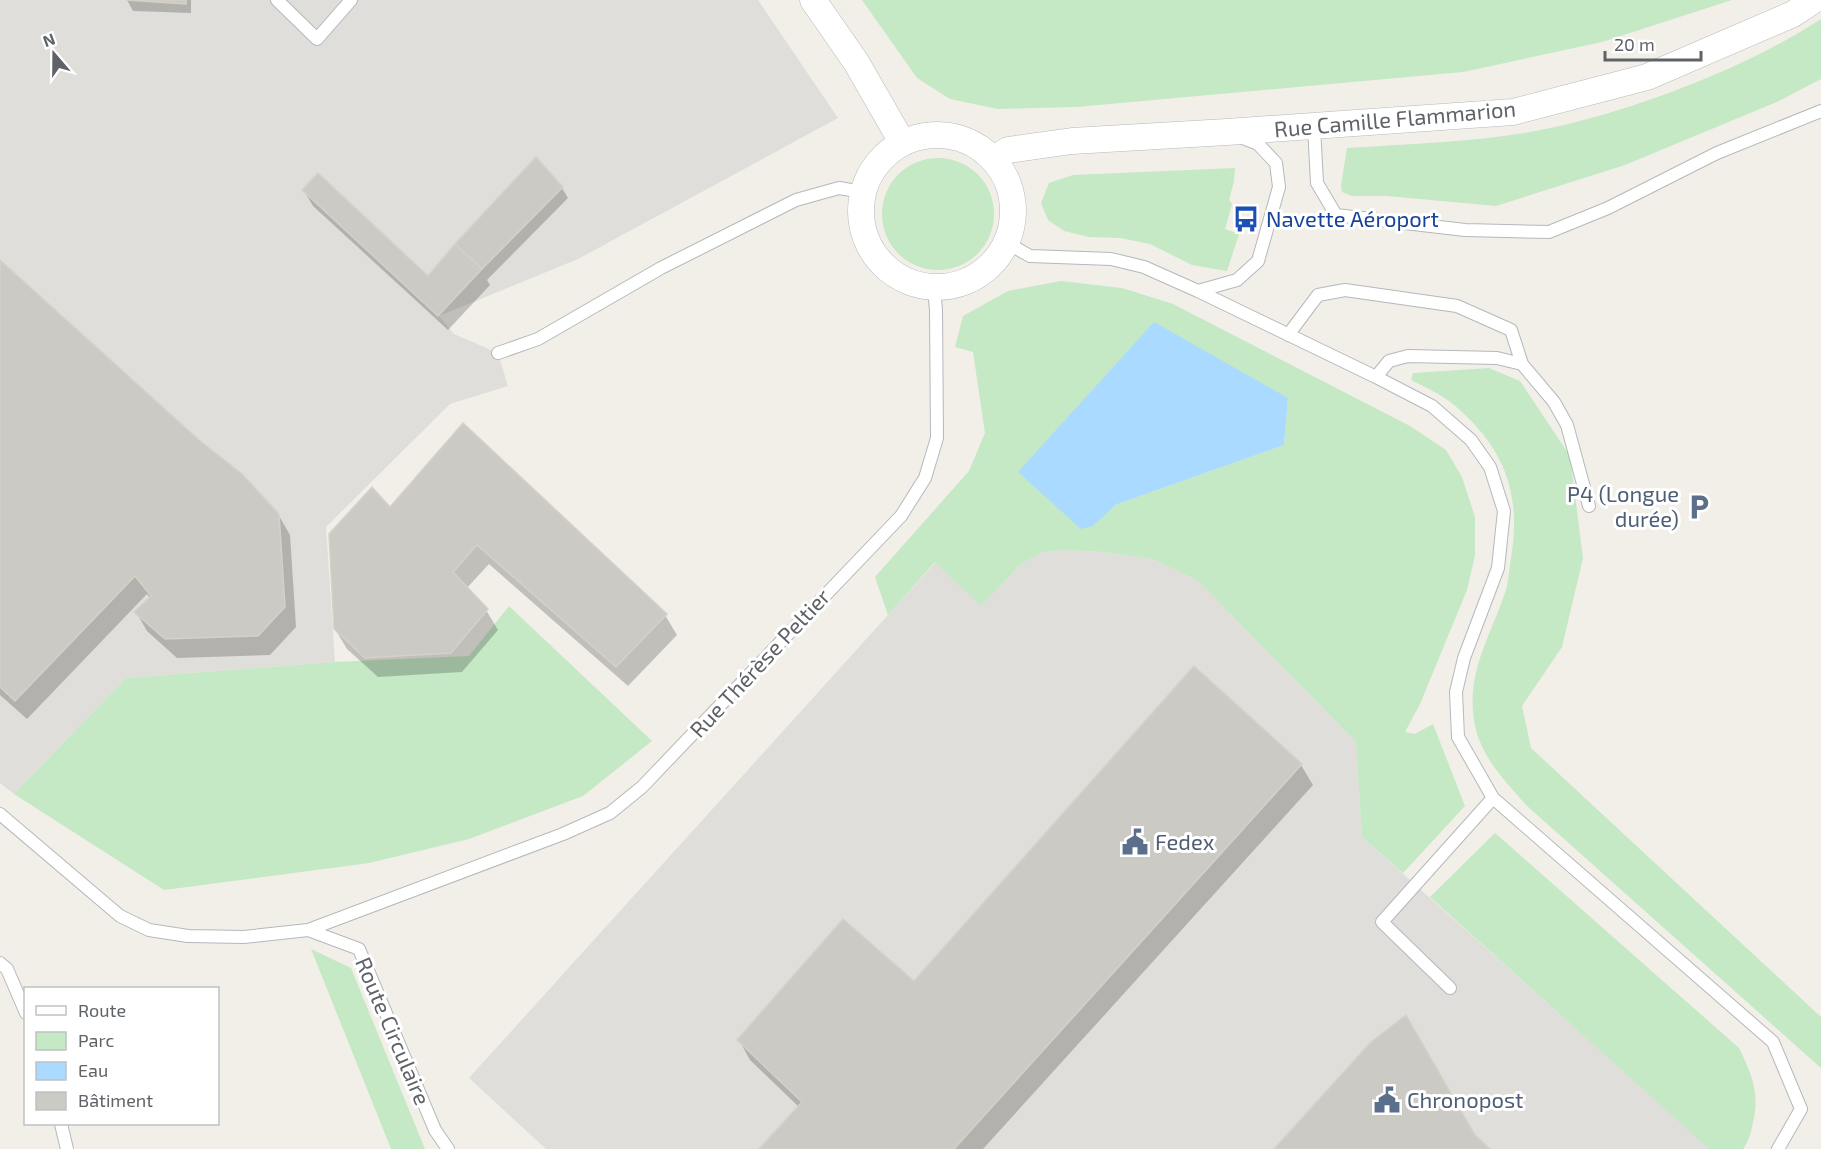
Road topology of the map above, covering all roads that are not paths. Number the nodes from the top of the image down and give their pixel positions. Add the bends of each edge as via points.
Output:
1 (278, 0) edge
2 (351, 0) edge
3 (813, 0) edge
4 (1814, 0) edge
5 (1821, 111) edge
6 (1314, 127) junction
7 (1227, 132) junction
8 (902, 142) junction
9 (994, 159) junction
10 (862, 192) junction
11 (1007, 243) junction
12 (934, 288) junction
13 (1198, 291) junction
14 (1288, 335) junction
15 (498, 353) dead end
16 (1522, 364) junction
17 (1376, 377) junction
18 (1589, 506) dead end
19 (1492, 798) junction
20 (0, 814) edge
21 (308, 930) junction
22 (0, 963) edge
23 (1450, 988) dead end
24 (24, 1008) edge
25 (61, 1125) edge
26 (67, 1149) edge
27 (448, 1149) edge
28 (1778, 1149) edge

1 - 2 lane via 317,39
3 - 8 street via 856,62
4 - 6 street, Rue Camille Flammarion via 1793,14 1647,77 1513,112
5 - 6 lane via 1717,153 1608,208 1549,232 1465,230 1335,215 1317,183
6 - 7 street, Rue Camille Flammarion
7 - 9 street, Rue Camille Flammarion via 1072,141 1008,150
7 - 13 lane via 1258,144 1276,163 1279,187 1258,261 1237,280
8 - 9 street via 926,135 951,135 974,144
8 - 10 street via 871,171
9 - 11 street via 1013,198 1013,221
10 - 12 street via 864,237 875,257 891,273
10 - 15 lane via 839,188 796,200 662,268 538,339
11 - 12 street via 995,262 977,277
11 - 13 lane via 1030,256 1111,259 1144,267
12 - 21 lane, Rue Thérèse Peltier via 937,438 925,478 901,516 642,787 610,813 563,834
13 - 14 lane
14 - 16 lane via 1318,295 1345,290 1458,306 1511,330
14 - 17 lane
16 - 17 lane via 1497,358 1408,356 1389,361
16 - 18 lane via 1554,402 1567,425
17 - 19 lane via 1432,406 1470,440 1490,467 1504,511 1498,568 1464,658 1456,692 1458,737
19 - 23 lane via 1382,922
19 - 28 lane via 1773,1042 1801,1109
20 - 21 lane, Route Circulaire via 120,915 149,930 188,936 244,937
21 - 27 lane, Route Circulaire via 359,949 435,1130
22 - 24 lane via 7,969
25 - 26 lane

